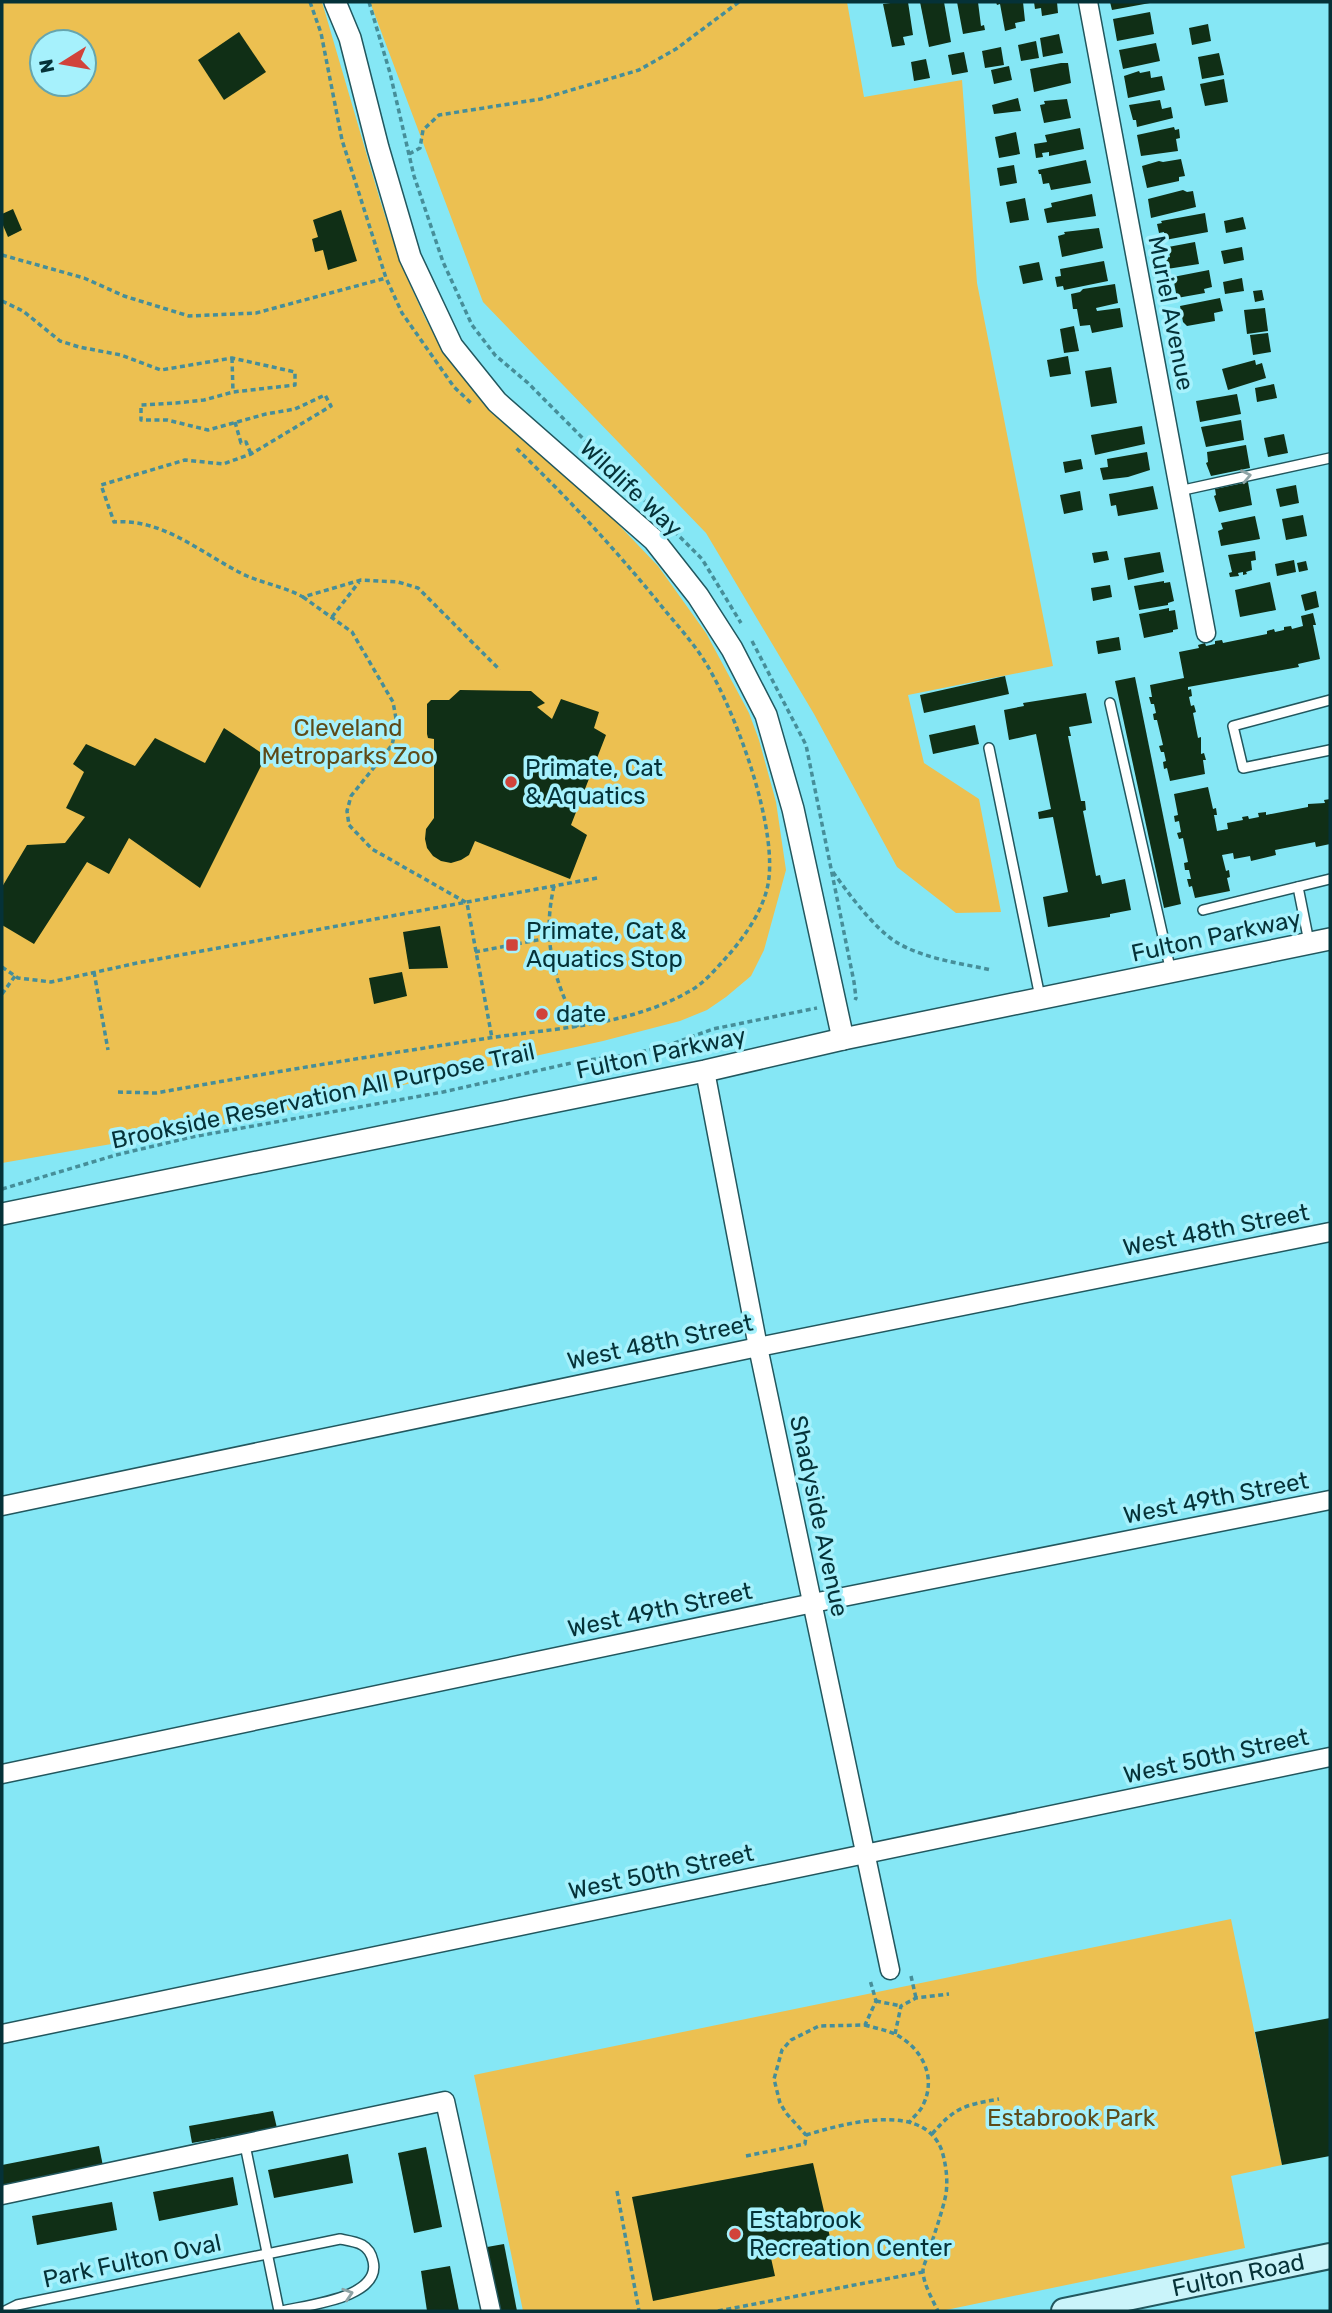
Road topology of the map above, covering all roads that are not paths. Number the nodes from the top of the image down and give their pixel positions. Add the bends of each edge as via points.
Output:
1 (335, 2) edge
2 (1088, 2) edge
3 (1330, 458) edge
4 (1179, 491) junction
5 (1206, 633) dead end
6 (1330, 700) edge
7 (1110, 703) dead end
8 (989, 748) dead end
9 (1330, 750) edge
10 (1330, 879) edge
11 (1298, 887) junction
12 (1203, 909) dead end
13 (1320, 941) edge
14 (1171, 972) junction
15 (1041, 999) junction
16 (844, 1039) junction
17 (705, 1071) junction
18 (2, 1214) edge
19 (1330, 1232) edge
20 (758, 1346) junction
21 (1330, 1500) edge
22 (2, 1506) edge
23 (813, 1603) junction
24 (1330, 1757) edge
25 (2, 1774) edge
26 (867, 1854) junction
27 (890, 1970) dead end
28 (2, 2035) edge
29 (245, 2145) junction
30 (2, 2194) edge
31 (268, 2252) junction
32 (1330, 2256) edge
33 (5, 2311) edge
34 (281, 2311) edge
35 (491, 2311) edge
36 (1064, 2311) edge

1 - 16 street, Wildlife Way via 350,38 410,257 452,346 497,402 654,540 732,649 766,715 793,809
2 - 4 street, Muriel Avenue
4 -> 3 lane
4 - 5 street, Muriel Avenue
6 - 9 lane via 1233,726 1243,768
7 - 14 lane
8 - 15 lane
10 - 11 lane
11 - 12 lane
11 - 13 lane
13 - 14 street, Fulton Parkway
14 - 15 street, Fulton Parkway
15 - 16 street, Fulton Parkway
16 - 17 street, Fulton Parkway
17 - 18 street, Fulton Parkway
17 - 20 street, Shadyside Avenue
19 - 20 street, West 48th Street
20 - 22 street, West 48th Street
20 - 23 street, Shadyside Avenue
21 - 23 street, West 49th Street
23 - 25 street, West 49th Street
23 - 26 street, Shadyside Avenue
24 - 26 street, West 50th Street
26 - 27 street, Shadyside Avenue
26 - 28 street, West 50th Street
29 - 30 street
29 - 31 lane, Park Fulton Oval
29 - 35 street via 445,2101
31 - 33 lane, Park Fulton Oval
31 - 34 lane, Park Fulton Oval
34 -> 31 lane, Park Fulton Oval via 355,2293 372,2278 375,2266 364,2244 340,2239
32 - 36 main road, Fulton Road

